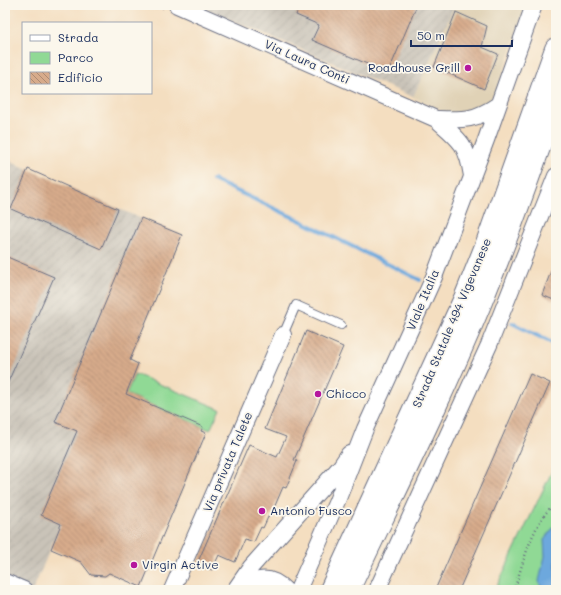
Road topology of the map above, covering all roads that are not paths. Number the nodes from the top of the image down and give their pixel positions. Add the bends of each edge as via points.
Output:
1 (177, 5) edge
2 (534, 5) edge
3 (556, 49) edge
4 (556, 99) edge
5 (498, 105) junction
6 (436, 119) junction
7 (472, 176) junction
8 (556, 176) edge
9 (550, 213) edge
10 (341, 324) dead end
11 (283, 335) joint
12 (365, 429) junction
13 (384, 477) junction
14 (317, 492) junction
15 (337, 501) junction
16 (5, 582) edge
17 (236, 589) edge
18 (24, 590) edge
19 (172, 590) edge
20 (285, 590) edge
21 (298, 590) edge
22 (320, 590) edge
23 (331, 590) edge
24 (348, 590) edge
25 (377, 590) edge

1 - 6 street, Via Laura Conti
2 - 5 street, Viale Italia
3 - 13 main road, Strada Statale 494 Vigevanese via 466,296
4 - 24 main road, Strada Statale 494 Vigevanese via 480,304
5 - 6 street, Via Laura Conti via 469,120
5 - 7 street, Viale Italia
6 - 7 street, Via Laura Conti via 462,142 469,158
7 - 12 street, Viale Italia via 434,277
8 - 9 street
9 - 25 street
10 - 11 lane via 296,305
11 - 19 street, Via privata Talete
12 - 14 street via 341,466
12 - 15 street, Viale Italia
13 - 22 main road via 354,517
13 - 23 main road, Strada Statale 494 Vigevanese
14 - 15 street via 326,491 333,494
14 - 17 street via 251,567
15 - 21 street, Viale Italia
16 - 18 street
17 - 20 street via 255,580 266,579 277,581

